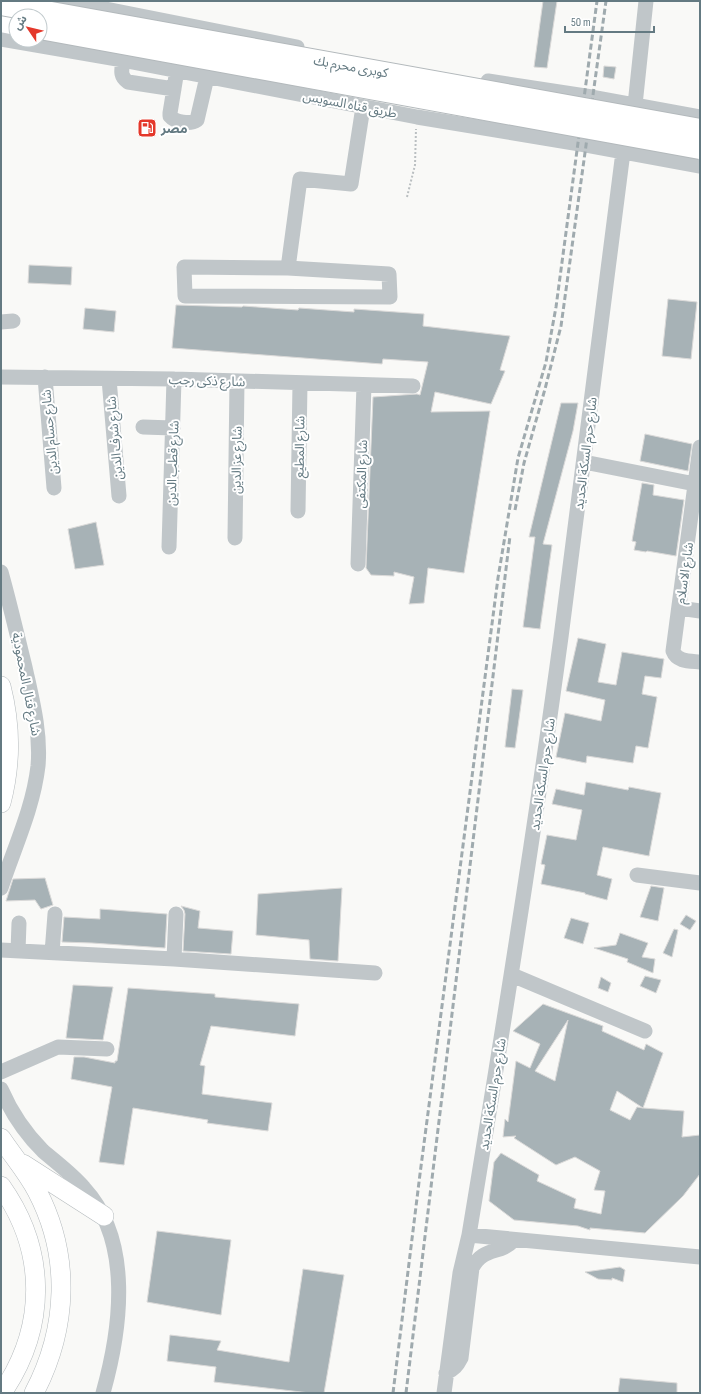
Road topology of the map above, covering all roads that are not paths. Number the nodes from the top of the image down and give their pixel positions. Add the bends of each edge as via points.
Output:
1 (66, 1) edge
2 (646, 1) edge
3 (1, 4) edge
4 (48, 29) edge
5 (1, 39) edge
6 (123, 60) junction
7 (177, 70) junction
8 (207, 77) junction
9 (174, 89) junction
10 (635, 105) junction
11 (363, 107) junction
12 (700, 117) edge
13 (700, 130) edge
14 (700, 148) edge
15 (623, 152) junction
16 (700, 166) edge
17 (288, 268) junction
18 (1, 377) edge
19 (45, 377) junction
20 (109, 379) junction
21 (174, 379) junction
22 (237, 381) junction
23 (300, 383) junction
24 (364, 385) junction
25 (413, 386) dead end
26 (143, 427) dead end
27 (173, 428) junction
28 (700, 447) edge
29 (584, 462) junction
30 (695, 484) junction
31 (54, 488) dead end
32 (119, 496) dead end
33 (298, 511) dead end
34 (696, 519) edge
35 (235, 538) dead end
36 (169, 547) dead end
37 (693, 557) edge
38 (358, 564) dead end
39 (1, 572) edge
40 (679, 608) junction
41 (700, 611) edge
42 (700, 662) edge
43 (1, 686) edge
44 (4, 725) edge
45 (2, 797) edge
46 (637, 875) dead end
47 (700, 883) edge
48 (1, 888) edge
49 (55, 914) dead end
50 (176, 914) dead end
51 (20, 923) dead end
52 (1, 950) edge
53 (18, 951) junction
54 (52, 953) junction
55 (174, 959) junction
56 (374, 973) dead end
57 (512, 975) junction
58 (645, 1031) dead end
59 (107, 1049) dead end
60 (1, 1072) edge
61 (1, 1089) edge
62 (1, 1138) edge
63 (17, 1160) junction
64 (1, 1186) edge
65 (104, 1216) junction
66 (469, 1235) junction
67 (514, 1240) junction
68 (700, 1257) edge
69 (446, 1373) junction
70 (2, 1393) edge
71 (34, 1393) edge
72 (103, 1393) edge
73 (444, 1393) edge

1 - 10 street via 413,69
2 - 10 street
3 - 13 highway, كوبرى محرم بك, bridge
4 - 14 highway, كوبرى محرم بك, bridge
5 - 6 street, طريق قناه السويس
6 - 7 street, طريق قناه السويس
6 - 9 street via 121,74 128,82
7 - 8 street, طريق قناه السويس
7 - 9 street
8 - 9 street via 195,122 174,120 170,116
8 - 11 street, طريق قناه السويس
10 - 12 street
11 - 15 street, طريق قناه السويس
11 - 17 street via 351,184 300,179
15 - 16 street, طريق قناه السويس
15 - 29 street, شارع حرم السكة الحديد
17 - 17 street via 184,266 185,296 390,297 389,274
18 - 19 street, شارع ذكى رجب
19 - 20 street, شارع ذكى رجب
19 - 31 street, شارع حسام الدين
20 - 21 street, شارع ذكى رجب
20 - 32 street, شارع شرف الدين
21 - 22 street, شارع ذكى رجب
21 - 27 street, شارع قطب الدين
22 - 23 street, شارع ذكى رجب
22 - 35 street, شارع عز الدين
23 - 24 street, شارع ذكى رجب
23 - 33 street, شارع المطيع
24 - 25 street, شارع ذكى رجب
24 - 38 street, شارع المكتفى
26 - 27 street
27 - 36 street, شارع قطب الدين
28 - 30 street, شارع الاسلام
29 - 30 street
29 - 57 street, شارع حرم السكة الحديد
30 - 34 street, شارع الاسلام
34 - 37 street, شارع الاسلام
37 - 40 street, شارع الاسلام
39 - 48 street, شارع قنال المحمودية via 37,727 38,766 31,799
40 - 41 street
40 - 42 street, شارع الاسلام via 673,651 679,659
43 - 44 main road
44 - 45 main road via 9,745 8,771
46 - 47 street
49 - 54 street
50 - 55 street
51 - 53 street
52 - 53 street
53 - 54 street
54 - 55 street
55 - 56 street
57 - 58 street
57 - 66 street, شارع حرم السكة الحديد
59 - 60 street via 58,1046
61 - 65 street via 28,1135 83,1186
62 - 63 main road
63 - 65 main road
63 - 71 main road via 45,1207 56,1242 61,1276 56,1338
64 - 70 main road via 25,1230 35,1269 36,1289 35,1309 28,1341 16,1371
65 - 72 street via 113,1245 119,1299 115,1346
66 - 67 street
66 - 69 street, شارع حرم السكة الحديد via 460,1273
67 - 68 street
67 - 69 street via 507,1246 476,1260 472,1268 461,1358 454,1369
69 - 73 street, شارع حرم السكة الحديد

